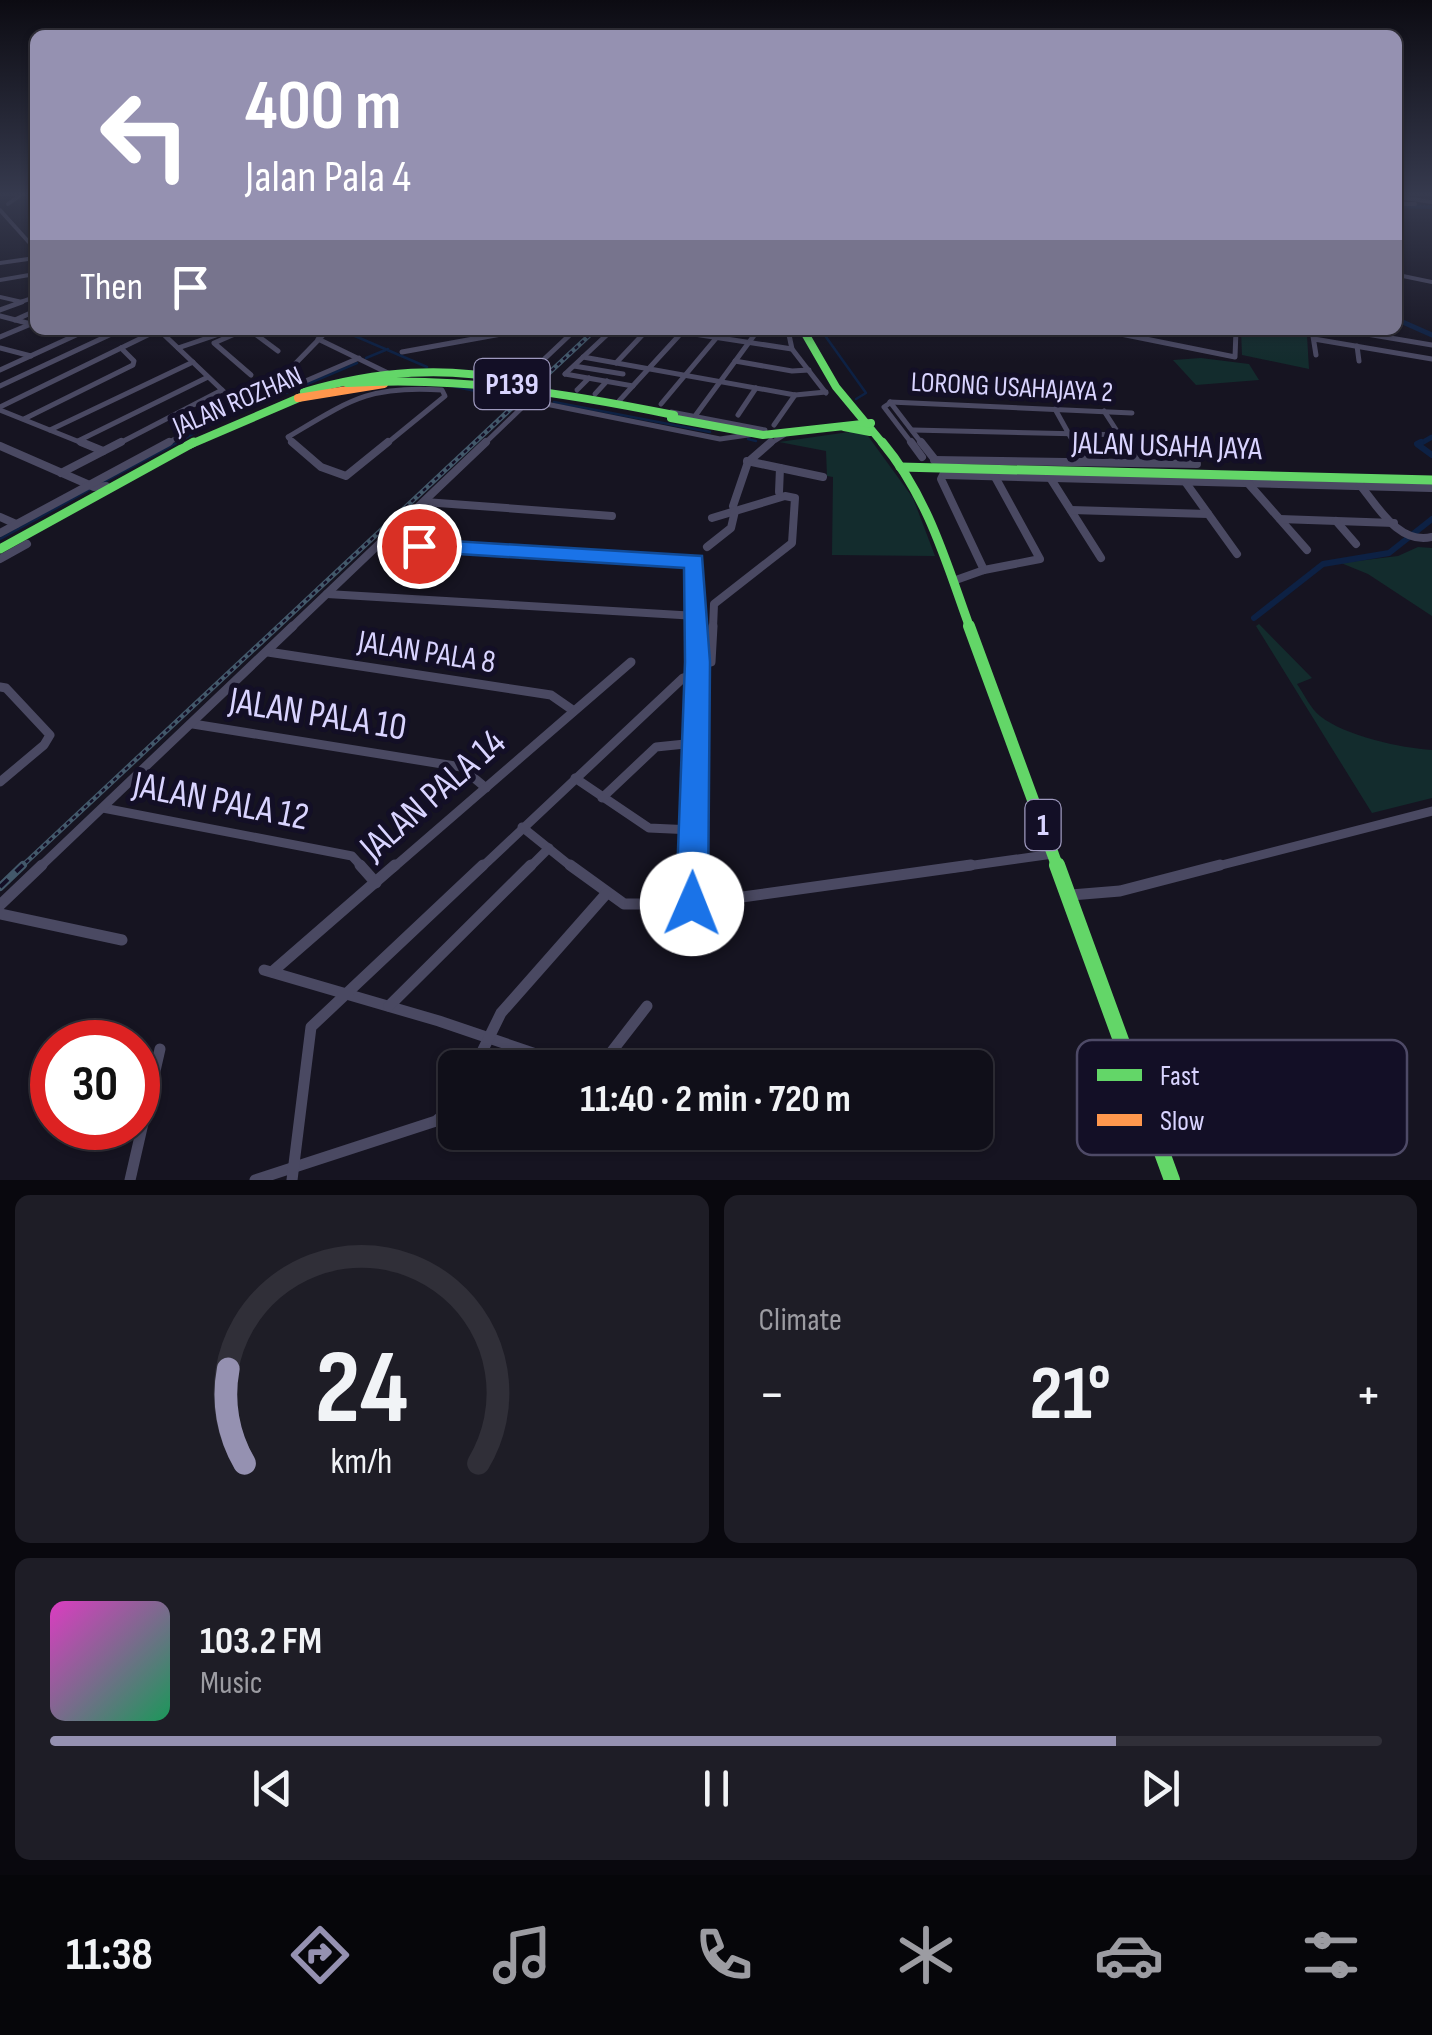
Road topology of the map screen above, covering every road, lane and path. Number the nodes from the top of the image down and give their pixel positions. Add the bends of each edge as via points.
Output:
1 (0, 255) edge
2 (30, 259) edge
3 (3, 262) edge
4 (30, 275) edge
5 (1402, 275) edge
6 (0, 280) edge
7 (1432, 282) edge
8 (0, 297) edge
9 (30, 298) edge
10 (22, 302) junction
11 (30, 313) edge
12 (1, 317) edge
13 (15, 320) junction
14 (30, 324) edge
15 (30, 324) edge
16 (76, 335) edge
17 (109, 335) edge
18 (148, 335) edge
19 (164, 335) edge
20 (215, 335) edge
21 (233, 335) edge
22 (254, 335) edge
23 (322, 335) edge
24 (496, 335) edge
25 (571, 335) edge
26 (607, 335) edge
27 (642, 335) edge
28 (679, 335) edge
29 (702, 335) edge
30 (719, 335) edge
31 (755, 335) edge
32 (789, 335) edge
33 (804, 335) edge
34 (1120, 335) edge
35 (1141, 335) edge
36 (1236, 335) edge
37 (1313, 335) edge
38 (1373, 335) edge
39 (0, 337) edge
40 (717, 338) junction
41 (1314, 338) junction
42 (318, 339) junction
43 (1140, 340) junction
44 (749, 343) junction
45 (1432, 345) edge
46 (1357, 346) junction
47 (121, 348) junction
48 (792, 349) junction
49 (2, 350) edge
50 (181, 350) junction
51 (278, 351) dead end
52 (402, 352) dead end
53 (1396, 353) junction
54 (31, 356) junction
55 (1316, 356) dead end
56 (583, 357) junction
57 (359, 358) junction
58 (1432, 359) edge
59 (735, 361) junction
60 (1360, 361) dead end
61 (193, 362) junction
62 (616, 363) junction
63 (1400, 364) dead end
64 (574, 366) junction
65 (631, 366) junction
66 (649, 369) junction
67 (0, 370) edge
68 (810, 370) junction
69 (390, 374) junction
70 (623, 374) junction
71 (251, 375) dead end
72 (686, 375) junction
73 (208, 376) junction
74 (589, 378) junction
75 (520, 382) junction
76 (611, 382) junction
77 (720, 382) junction
78 (0, 386) edge
79 (633, 386) junction
80 (374, 388) junction
81 (756, 388) junction
82 (222, 390) junction
83 (577, 390) dead end
84 (830, 390) junction
85 (266, 393) junction
86 (595, 394) dead end
87 (795, 395) junction
88 (301, 396) junction
89 (547, 398) junction
90 (619, 401) junction
91 (890, 402) junction
92 (661, 404) dead end
93 (238, 409) junction
94 (1056, 409) junction
95 (0, 410) edge
96 (1104, 412) junction
97 (1132, 413) dead end
98 (738, 415) dead end
99 (695, 416) junction
100 (672, 417) junction
101 (24, 420) junction
102 (866, 423) junction
103 (844, 426) junction
104 (50, 430) junction
105 (913, 430) junction
106 (717, 433) junction
107 (766, 433) junction
108 (1069, 434) junction
109 (1119, 434) junction
110 (1171, 436) dead end
111 (78, 442) junction
112 (924, 444) junction
113 (914, 445) junction
114 (0, 446) edge
115 (102, 451) junction
116 (922, 457) dead end
117 (747, 460) junction
118 (1137, 462) junction
119 (1197, 464) dead end
120 (1086, 465) junction
121 (940, 467) junction
122 (780, 468) junction
123 (905, 469) junction
124 (991, 471) junction
125 (61, 472) junction
126 (823, 476) dead end
127 (1050, 476) junction
128 (1181, 476) junction
129 (1246, 481) junction
130 (1357, 482) junction
131 (1431, 484) edge
132 (95, 488) junction
133 (779, 492) dead end
134 (425, 502) junction
135 (734, 508) junction
136 (1071, 510) junction
137 (1208, 514) junction
138 (612, 516) dead end
139 (0, 517) edge
140 (712, 518) dead end
141 (1280, 519) junction
142 (1336, 521) junction
143 (1394, 523) junction
144 (16, 524) junction
145 (0, 533) edge
146 (1432, 537) edge
147 (27, 544) dead end
148 (380, 544) junction
149 (1356, 544) dead end
150 (0, 547) edge
151 (707, 547) dead end
152 (1307, 550) dead end
153 (1237, 554) dead end
154 (1102, 558) dead end
155 (0, 559) edge
156 (984, 570) junction
157 (953, 581) junction
158 (327, 594) junction
159 (697, 616) junction
160 (268, 652) junction
161 (632, 662) dead end
162 (697, 668) junction
163 (0, 687) edge
164 (574, 711) junction
165 (193, 724) junction
166 (694, 743) junction
167 (576, 778) junction
168 (0, 782) edge
169 (486, 788) junction
170 (602, 798) junction
171 (103, 808) junction
172 (1432, 811) edge
173 (522, 827) junction
174 (693, 830) junction
175 (549, 848) junction
176 (1053, 854) junction
177 (376, 882) junction
178 (606, 894) junction
179 (1067, 896) junction
180 (692, 904) junction
181 (0, 905) edge
182 (0, 914) edge
183 (122, 940) dead end
184 (345, 993) junction
185 (388, 1006) junction
186 (648, 1006) dead end
187 (488, 1037) junction
188 (1120, 1040) edge
189 (482, 1050) edge
190 (526, 1050) edge
191 (613, 1050) edge
192 (438, 1119) edge
193 (137, 1150) edge
194 (1163, 1155) edge
195 (293, 1174) edge
196 (130, 1180) edge
197 (254, 1180) edge
198 (1172, 1180) edge

1 - 3 street
2 - 3 street
4 - 6 street
5 - 7 street
8 - 10 street
9 - 10 street
10 - 12 street
11 - 13 street
12 - 13 street
13 - 14 street
15 - 39 street
16 - 54 street
17 - 78 street
18 - 47 street
19 - 50 street
20 - 50 street
21 - 71 street via 214,342
22 - 51 street
23 - 42 street
24 - 52 street
25 - 75 street
26 - 56 street
27 - 62 street
28 - 66 street
29 - 40 street
30 - 40 street
31 - 44 street
32 - 48 street
33 - 84 main road, 1
34 - 43 street
35 - 43 street
36 - 43 street via 1236,357
37 - 41 street
38 - 45 street
40 - 44 street
40 - 72 street
41 - 46 street
41 - 55 street
42 - 57 street
42 - 85 street
44 - 48 street
44 - 59 street
46 - 53 street
46 - 60 street
47 - 95 street
47 - 101 street via 133,365
48 - 68 street
49 - 54 street
50 - 61 street
53 - 58 street
53 - 63 street
54 - 67 street
56 - 62 street
56 - 64 street
57 - 69 street
57 - 85 street
59 - 68 street
59 - 77 street
61 - 73 street
61 - 104 street
62 - 65 street
64 - 70 street
64 - 74 street via 565,374
65 - 66 street
65 - 70 street
66 - 72 street
66 - 79 street
68 - 84 street
69 - 75 main road via 458,373
69 - 88 main road
70 - 76 street
72 - 77 street
72 - 92 street
73 - 82 street
73 - 111 street
74 - 76 street
74 - 83 street
75 - 80 main road via 504,390 434,382
76 - 79 street
76 - 86 street
77 - 81 street
77 - 99 street
79 - 90 street
80 - 80 street via 442,390 445,396 346,476 303,455 288,437
80 - 88 main road
81 - 87 street
81 - 98 street
82 - 93 street
82 - 115 street
84 - 87 street
84 - 102 main road, 1
85 - 93 street
87 - 107 street
88 - 93 main road, JALAN ROZHAN / P139
88 - 100 main road, JALAN ROZHAN / P139, bridge via 409,376 471,378
88 - 150 main road, JALAN ROZHAN / P139 via 214,431
89 - 90 street via 562,390
89 - 106 street
89 - 134 street via 530,401
90 - 99 street
91 - 94 street, LORONG USAHAJAYA 2
91 - 105 street
91 - 113 street via 884,407
93 - 132 main road, JALAN ROZHAN / P139
93 - 132 street, JALAN ROZHAN
94 - 96 street, LORONG USAHAJAYA 2
94 - 108 street
95 - 101 street
96 - 97 street, LORONG USAHAJAYA 2
96 - 109 street
99 - 107 street
100 - 106 main road, JALAN ROZHAN / P139
100 - 107 main road, JALAN ROZHAN / P139
101 - 104 street
102 - 103 main road
102 - 103 main road
102 - 123 main road, 1
103 - 107 main road, JALAN ROZHAN / P139
103 - 107 main road, JALAN ROZHAN / P139
104 - 111 street
105 - 108 street
105 - 112 street
106 - 107 main road, JALAN ROZHAN / P139
107 - 117 street
108 - 109 street
108 - 120 street
109 - 110 street
109 - 118 street
111 - 115 street
112 - 113 street
112 - 121 street
113 - 116 street
114 - 125 street
115 - 125 street
117 - 122 street
117 - 135 street
118 - 119 street, JALAN USAHA JAYA
118 - 120 street, JALAN USAHA JAYA
120 - 121 street, JALAN USAHA JAYA
120 - 124 main road, JALAN USAHA JAYA
120 - 128 main road, JALAN USAHA JAYA
121 - 123 main road, JALAN USAHA JAYA
121 - 124 main road, JALAN USAHA JAYA
121 - 156 street
122 - 126 street
122 - 133 street
123 - 157 main road, 1
124 - 127 street, JALAN USAHA JAYA
124 - 156 street via 1040,560
125 - 132 street
127 - 128 street, JALAN USAHA JAYA
127 - 136 street
128 - 129 street, JALAN USAHA JAYA
128 - 130 main road, JALAN USAHA JAYA
128 - 137 street
129 - 130 street, JALAN USAHA JAYA
129 - 141 street
130 - 131 main road, JALAN USAHA JAYA
130 - 143 street
132 - 144 street, JALAN ROZHAN
132 - 150 main road, JALAN ROZHAN / P139
134 - 138 street
134 - 148 street
135 - 140 street
135 - 151 street via 732,528
135 - 162 street via 792,495 792,543 712,607 711,662
136 - 137 street
136 - 154 street
137 - 153 street
139 - 144 street
141 - 142 street
141 - 152 street
142 - 143 street
142 - 149 street
143 - 146 street via 1411,539
144 - 145 street, JALAN ROZHAN
147 - 155 street
148 - 158 street
148 - 159 street via 695,562
156 - 157 street
157 - 176 main road, 1
158 - 159 street
158 - 160 street
159 - 162 street
160 - 164 street, JALAN PALA 8 via 551,695
160 - 165 street
161 - 164 street, JALAN PALA 14
162 - 166 street
162 - 167 street
163 - 168 street via 50,735
164 - 169 street, JALAN PALA 14
165 - 169 street, JALAN PALA 10 via 461,767
165 - 171 street
166 - 170 street via 656,747
166 - 174 street
167 - 170 street
167 - 173 street
169 - 177 street, JALAN PALA 14
170 - 174 street via 650,828
171 - 177 street, JALAN PALA 12 via 352,856
171 - 181 street
172 - 179 street via 1120,891
173 - 175 street
173 - 184 street
174 - 180 street
175 - 178 street
175 - 185 street
176 - 179 main road, 1
176 - 180 street
177 - 184 street, JALAN PALA 14 via 268,971
178 - 180 street via 619,903
178 - 187 street via 501,1013
179 - 188 main road, 1
182 - 183 street
184 - 185 street
184 - 195 street via 311,1027
185 - 187 street
186 - 191 street
187 - 189 street
187 - 190 street
192 - 195 street
193 - 196 street
194 - 198 main road, 1
195 - 197 street

